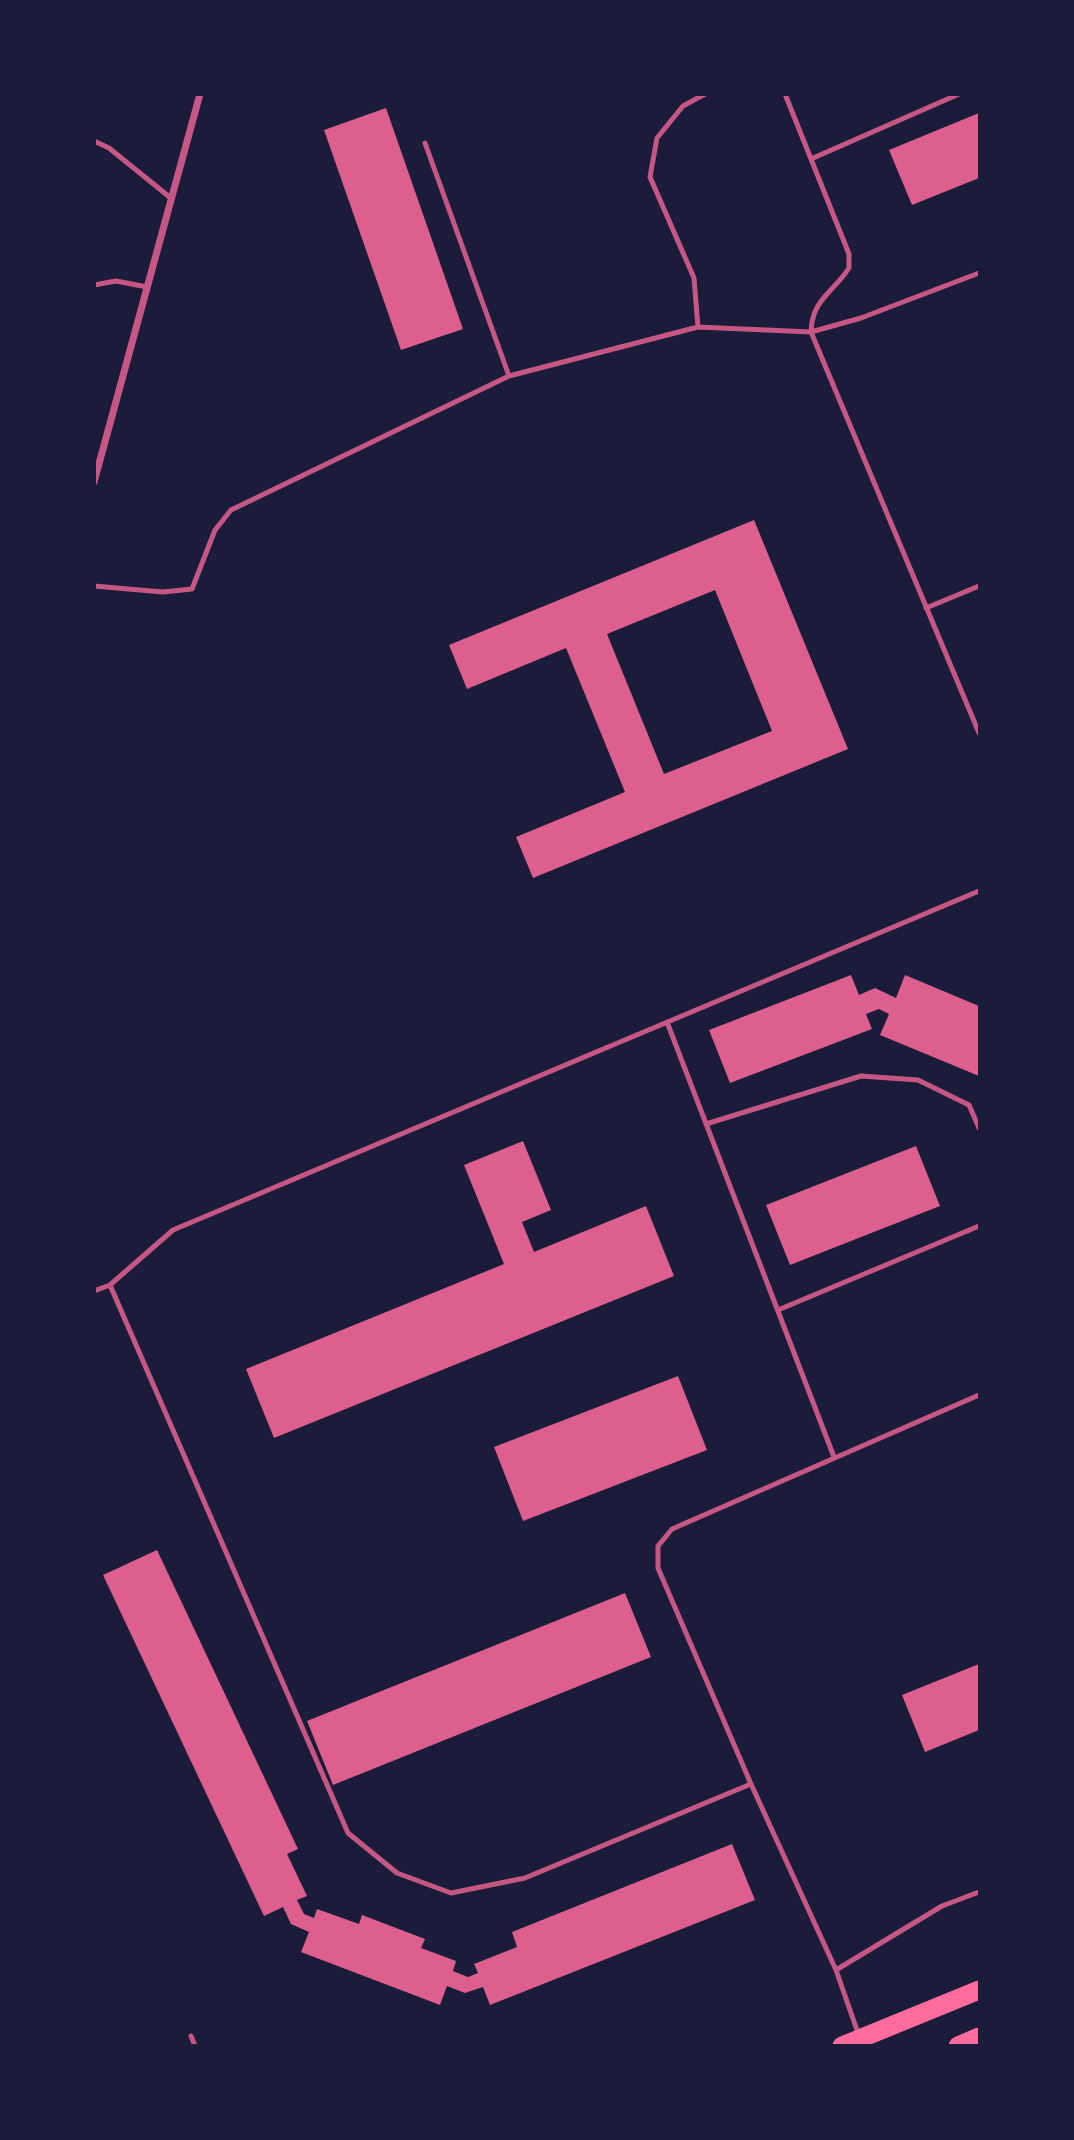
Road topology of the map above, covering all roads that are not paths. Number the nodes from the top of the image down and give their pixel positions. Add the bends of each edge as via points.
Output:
1 (200, 94) edge
2 (705, 94) edge
3 (785, 94) edge
4 (959, 94) edge
5 (94, 141) edge
6 (425, 143) dead end
7 (811, 159) junction
8 (172, 199) junction
9 (979, 273) edge
10 (94, 285) edge
11 (147, 287) junction
12 (698, 327) junction
13 (811, 332) junction
14 (509, 376) junction
15 (94, 482) edge
16 (94, 586) edge
17 (979, 586) edge
18 (926, 608) junction
19 (979, 733) edge
20 (979, 891) edge
21 (667, 1022) junction
22 (706, 1124) junction
23 (979, 1128) edge
24 (979, 1226) edge
25 (110, 1285) junction
26 (94, 1291) edge
27 (778, 1310) junction
28 (979, 1395) edge
29 (835, 1457) junction
30 (751, 1784) junction
31 (979, 1892) edge
32 (836, 1970) junction
33 (979, 1990) edge
34 (191, 2036) dead end
35 (979, 2037) edge
36 (851, 2042) edge
37 (195, 2046) edge
38 (958, 2046) edge

1 - 8 street
2 - 12 lane via 683,106 657,138 650,177 694,278
3 - 7 lane
4 - 7 lane
5 - 8 lane
6 - 14 lane
7 - 13 lane via 849,254 849,268 816,305
8 - 11 street
9 - 13 lane
10 - 11 lane via 116,281
11 - 15 street
12 - 13 lane
12 - 14 lane
13 - 18 lane
14 - 16 lane via 231,510 215,530 192,589 163,592
17 - 18 lane
18 - 19 lane
20 - 21 lane
21 - 22 lane
21 - 25 lane via 173,1230
22 - 23 lane via 861,1076 918,1080 969,1105
22 - 27 lane
24 - 27 lane
25 - 26 lane
25 - 30 lane via 348,1833 397,1873 451,1893 525,1878
27 - 29 lane
28 - 29 lane
29 - 30 lane via 672,1530 658,1546 658,1567
30 - 32 lane
31 - 32 lane via 942,1906
32 - 36 lane
33 - 36 highway
34 - 37 lane
35 - 38 highway

